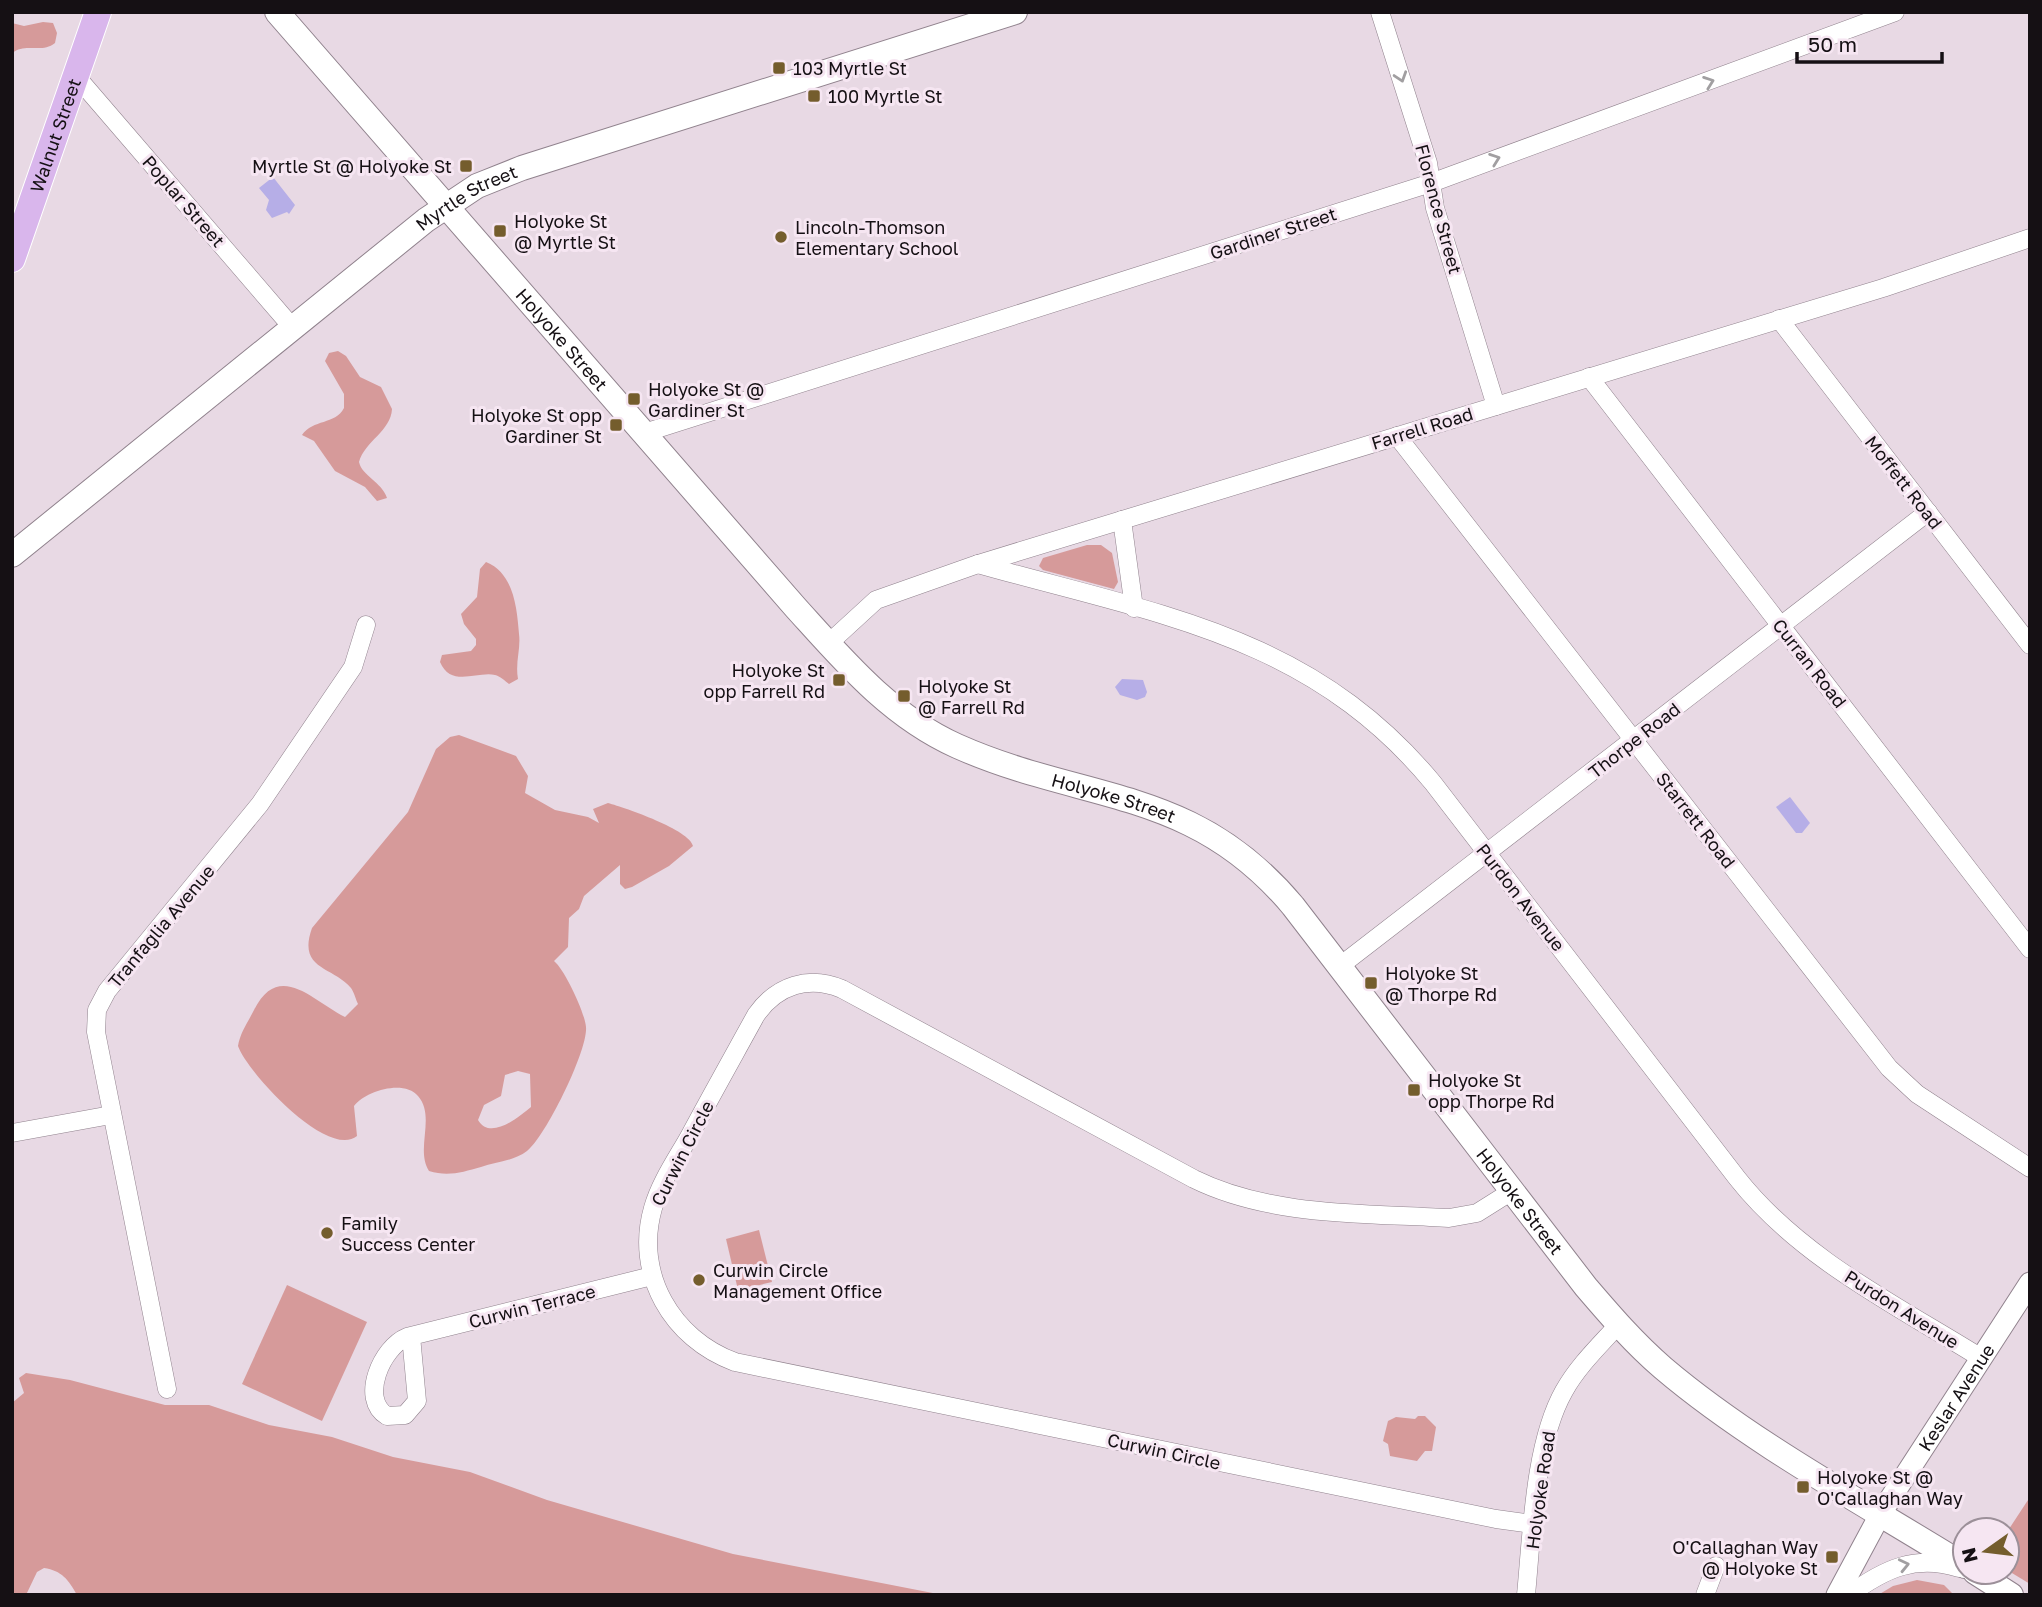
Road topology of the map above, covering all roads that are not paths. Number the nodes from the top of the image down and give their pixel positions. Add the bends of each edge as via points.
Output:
1 (98, 12) edge
2 (1015, 12) edge
3 (1380, 12) edge
4 (1895, 12) edge
5 (279, 13) edge
6 (75, 76) junction
7 (1431, 183) junction
8 (445, 205) junction
9 (2030, 238) edge
10 (12, 259) edge
11 (1779, 319) junction
12 (292, 327) junction
13 (1589, 377) junction
14 (1496, 406) junction
15 (643, 433) junction
16 (1397, 436) junction
17 (1928, 512) junction
18 (1122, 520) junction
19 (12, 555) edge
20 (978, 564) junction
21 (1134, 608) junction
22 (366, 625) dead end
23 (1782, 626) junction
24 (828, 644) junction
25 (2030, 645) edge
26 (1634, 740) junction
27 (1487, 853) junction
28 (2030, 949) edge
29 (1340, 966) junction
30 (111, 1115) junction
31 (12, 1133) edge
32 (2030, 1168) edge
33 (1512, 1191) junction
34 (652, 1276) junction
35 (2030, 1283) edge
36 (1618, 1325) junction
37 (411, 1336) dead end
38 (1981, 1358) junction
39 (167, 1389) dead end
40 (1881, 1513) junction
41 (1533, 1524) junction
42 (1951, 1558) edge
43 (1716, 1566) dead end
44 (1951, 1566) edge
45 (1526, 1595) edge
46 (1705, 1595) edge
47 (1837, 1595) edge
48 (1849, 1595) edge

1 - 6 main road, Walnut Street
2 - 8 main road, Myrtle Street via 522,168
3 -> 7 street, Florence Street
7 -> 4 street, Gardiner Street
5 - 8 main road, Holyoke Street
6 - 10 main road, Walnut Street
6 - 12 street, Poplar Street
7 - 14 street, Florence Street
7 - 15 street, Gardiner Street
8 - 12 main road, Myrtle Street
8 - 15 main road, Holyoke Street
9 - 11 street, Farrell Road
11 - 13 street, Farrell Road
11 - 17 street, Moffett Road
12 - 19 main road, Myrtle Street
13 - 14 street, Farrell Road
13 - 23 street, Curran Road
14 - 16 street, Farrell Road
15 - 24 main road, Holyoke Street
16 - 18 street, Farrell Road
16 - 26 street, Starrett Road
17 - 23 street, Thorpe Road
17 - 25 street, Moffett Road
18 - 20 street, Farrell Road
18 - 21 street
20 - 21 street, Purdon Avenue
20 - 24 street, Farrell Road via 876,600
21 - 27 street, Purdon Avenue via 1253,645 1342,695 1416,764
22 - 30 street, Tranfaglia Avenue via 353,667 260,804 99,1003 96,1032
23 - 26 street, Thorpe Road
23 - 28 street, Curran Road
24 - 29 main road, Holyoke Street via 891,706 943,739 1010,765 1158,808 1218,838 1270,881
26 - 27 street, Thorpe Road
26 - 32 street, Starrett Road via 1889,1068 1917,1094
27 - 29 street, Thorpe Road
27 - 38 street, Purdon Avenue via 1769,1215 1820,1257
29 - 33 main road, Holyoke Street
30 - 31 street
30 - 39 street, Tranfaglia Avenue
33 - 34 street, Curwin Circle via 1484,1209 1457,1218 1245,1199 1195,1179 842,989 808,982 782,989 761,1007 663,1183 649,1230
33 - 36 main road, Holyoke Street
34 - 37 street, Curwin Terrace
34 - 41 street, Curwin Circle via 668,1311 683,1330 712,1352 746,1365
35 - 38 street, Keslar Avenue
36 - 40 main road, Holyoke Street via 1660,1366 1699,1395
36 - 41 street, Holyoke Road via 1581,1365 1557,1403 1544,1444
38 - 40 street, Keslar Avenue
40 - 42 main road, Holyoke Street
40 - 47 street, Keslar Avenue
41 - 45 street, Holyoke Road
43 - 46 street
48 -> 44 street via 1876,1575 1901,1565 1932,1562

